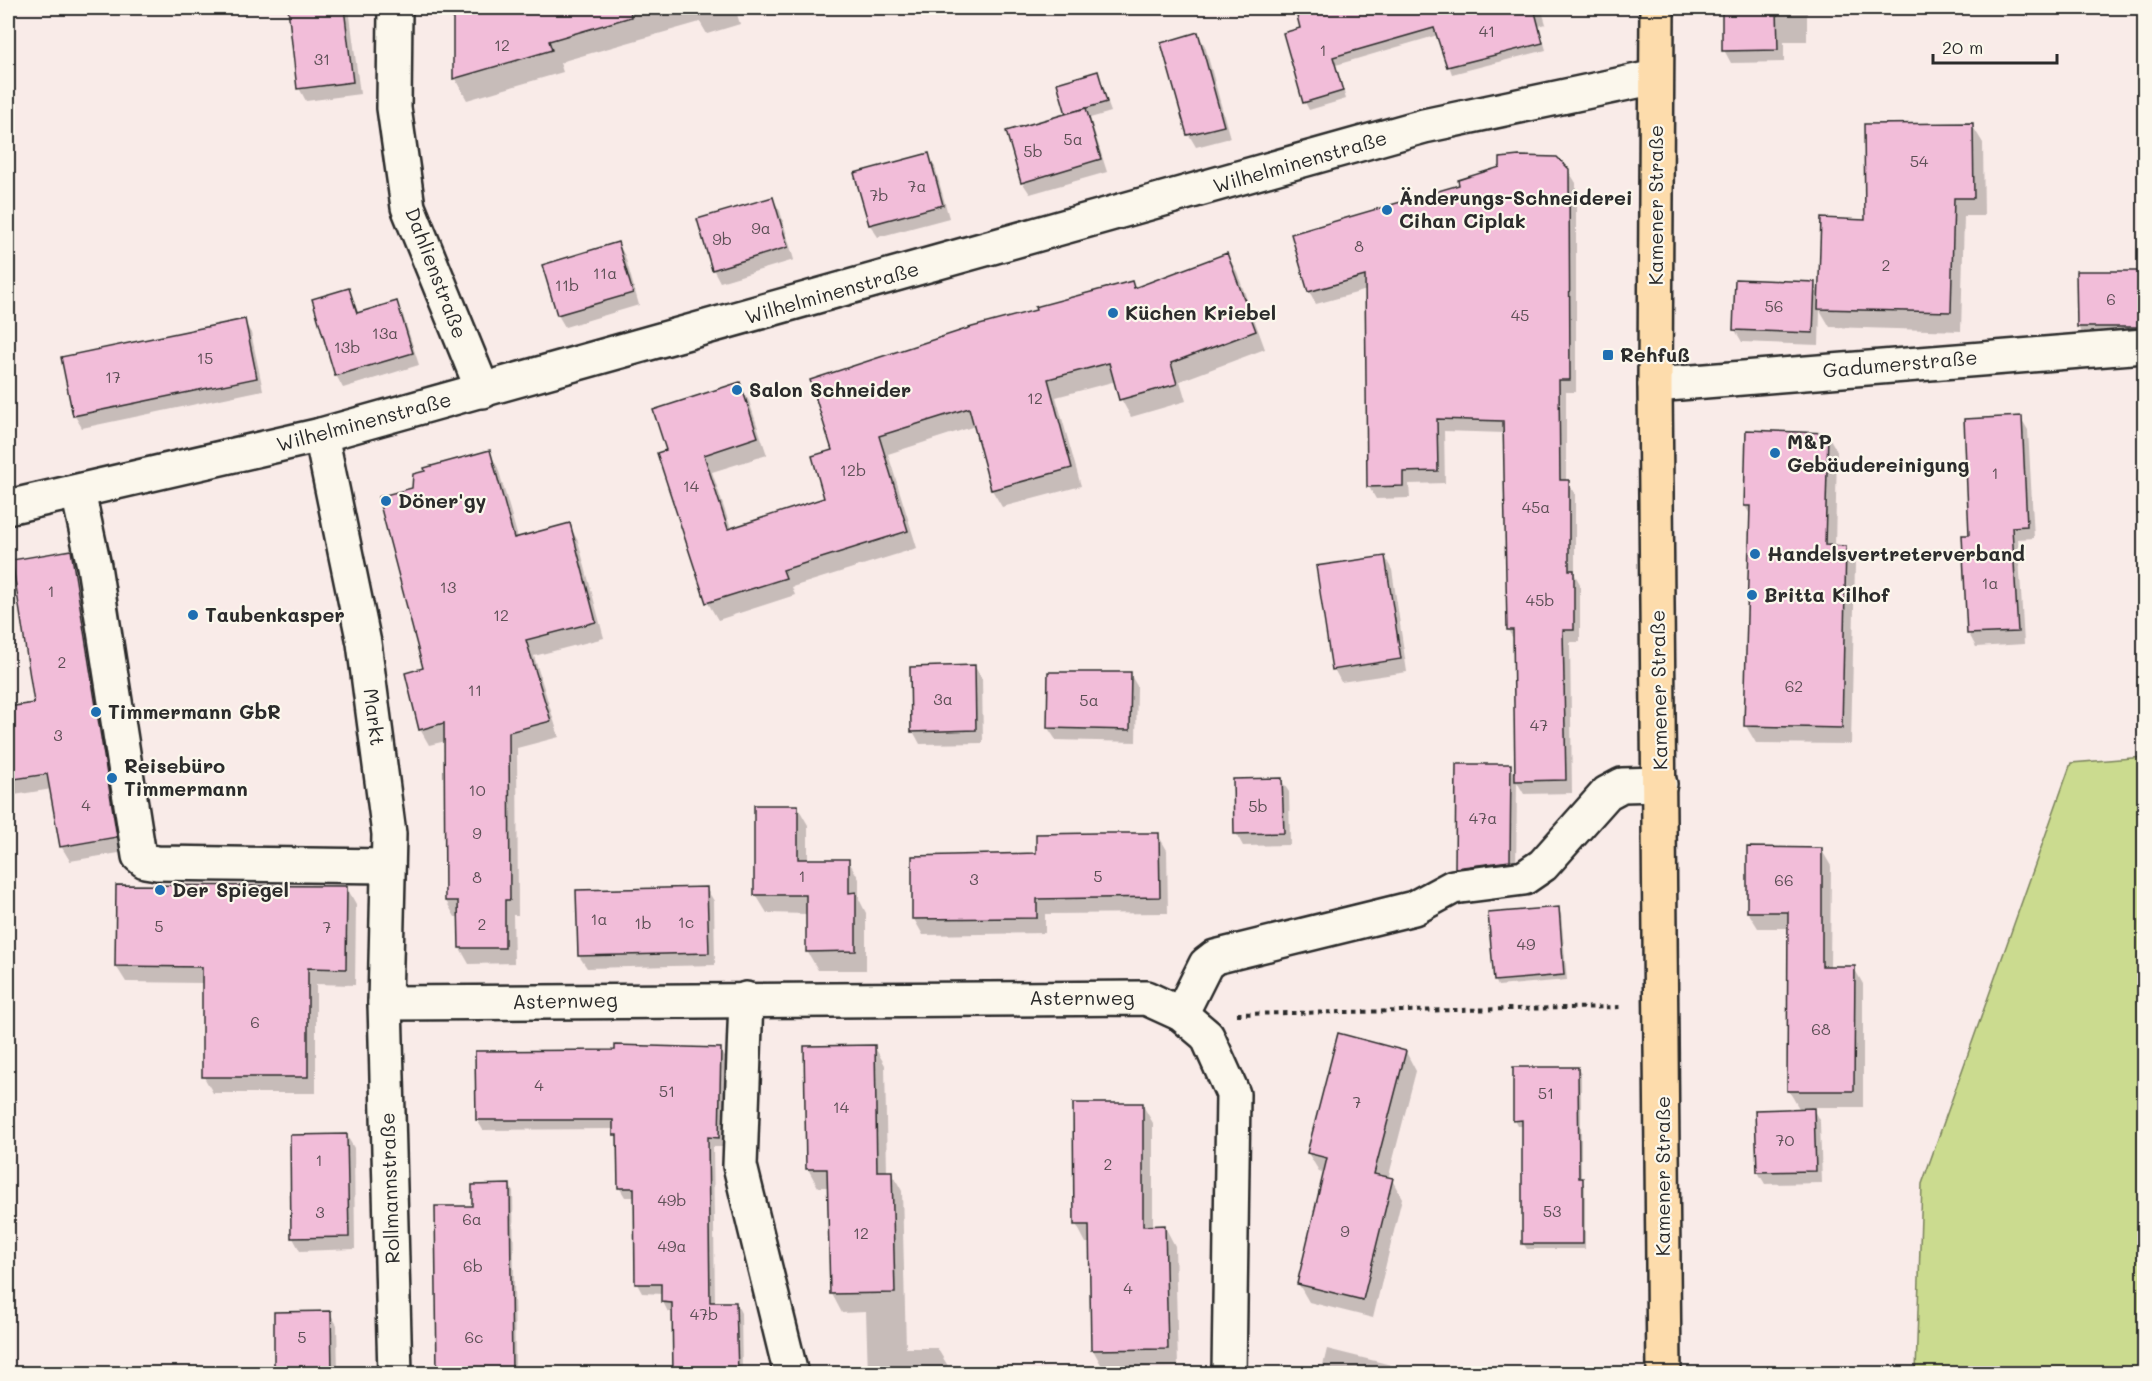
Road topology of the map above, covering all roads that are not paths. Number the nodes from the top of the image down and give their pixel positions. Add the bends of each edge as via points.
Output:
1 (395, 8) edge
2 (1657, 8) edge
3 (1656, 78) junction
4 (2145, 346) edge
5 (1655, 385) junction
6 (483, 391) junction
7 (321, 435) junction
8 (78, 492) junction
9 (8, 507) edge
10 (1660, 784) junction
11 (388, 866) junction
12 (746, 999) junction
13 (385, 1003) junction
14 (1181, 1014) junction
15 (395, 1374) edge
16 (791, 1374) edge
17 (1229, 1374) edge
18 (1664, 1374) edge

1 - 6 street, Dahlienstraße via 393,108 408,207
2 - 3 main road, Kamener Straße
3 - 5 main road, Kamener Straße
3 - 6 street, Wilhelminenstraße via 1424,126
4 - 5 street, Gadumerstraße
5 - 10 main road, Kamener Straße
6 - 7 street, Wilhelminenstraße
7 - 8 street, Wilhelminenstraße
7 - 11 street, Markt via 364,643 388,834
8 - 9 street, Wilhelminenstraße
8 - 11 street via 94,566 139,856 157,863
10 - 14 street via 1622,785 1607,793 1543,865 1524,878 1453,887 1414,908 1215,957 1206,964
10 - 18 main road, Kamener Straße
11 - 13 street, Markt
12 - 13 street, Asternweg
12 - 14 street, Asternweg via 1146,998
12 - 16 street via 740,1166
13 - 15 street, Rollmannstraße
14 - 17 street, Asternweg via 1207,1036 1233,1094

